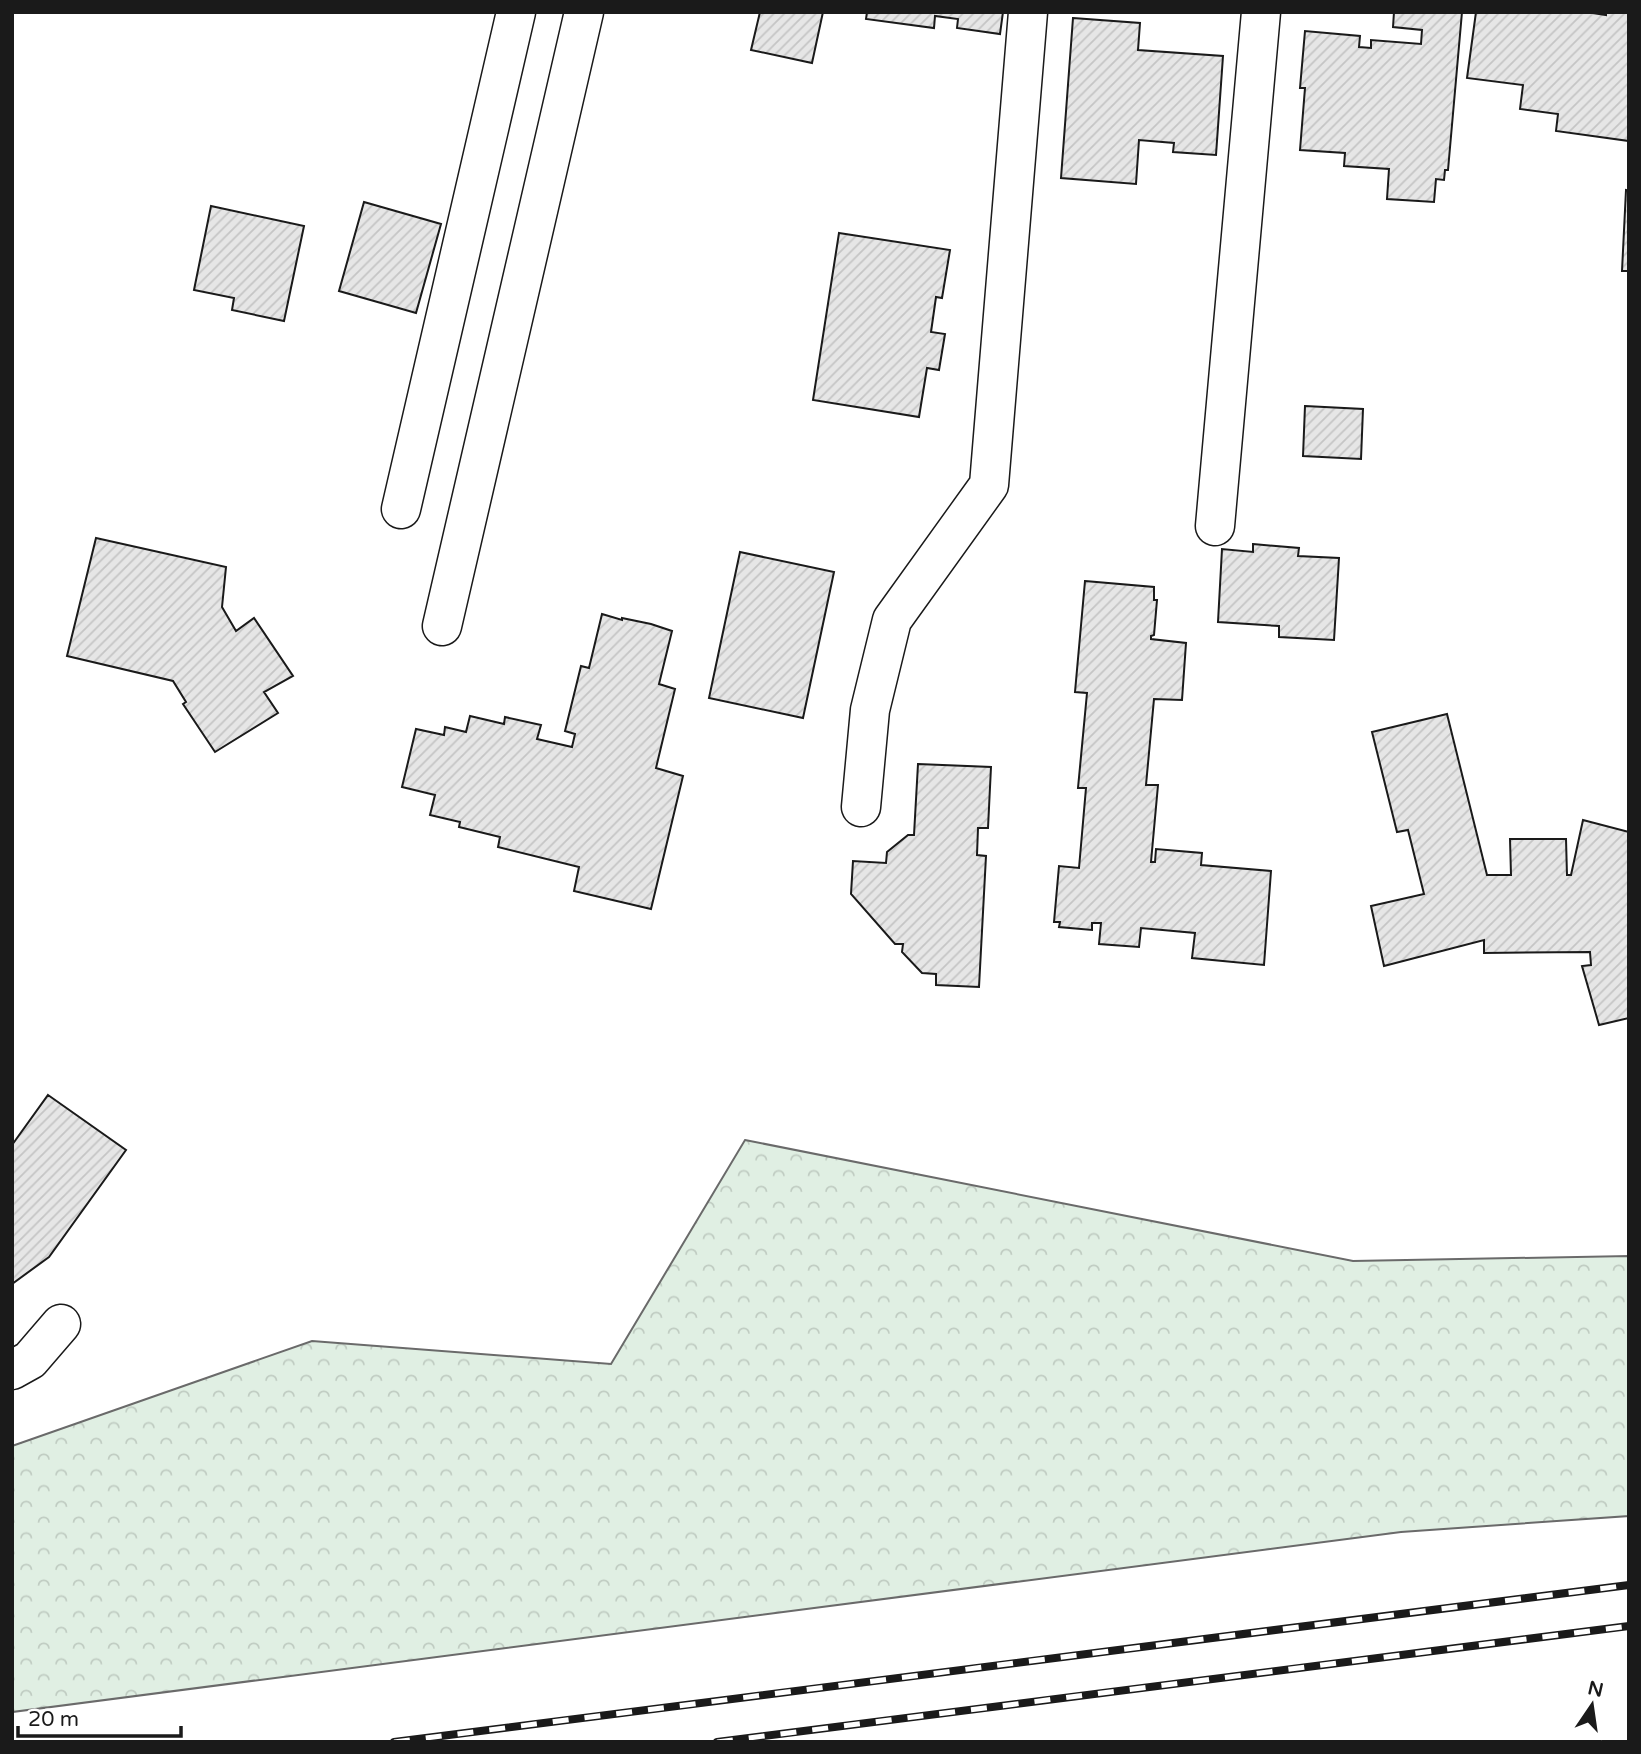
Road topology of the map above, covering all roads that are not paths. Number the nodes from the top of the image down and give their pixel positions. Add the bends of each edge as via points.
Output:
1 (516, 12) edge
2 (584, 12) edge
3 (1028, 12) edge
4 (1261, 12) edge
5 (401, 509) dead end
6 (1214, 526) dead end
7 (442, 626) dead end
8 (861, 807) dead end
9 (61, 1324) dead end
10 (12, 1370) edge

1 - 5 lane
2 - 7 lane
3 - 8 lane via 989,485 892,620 870,710
4 - 6 lane
9 - 10 lane via 30,1360

